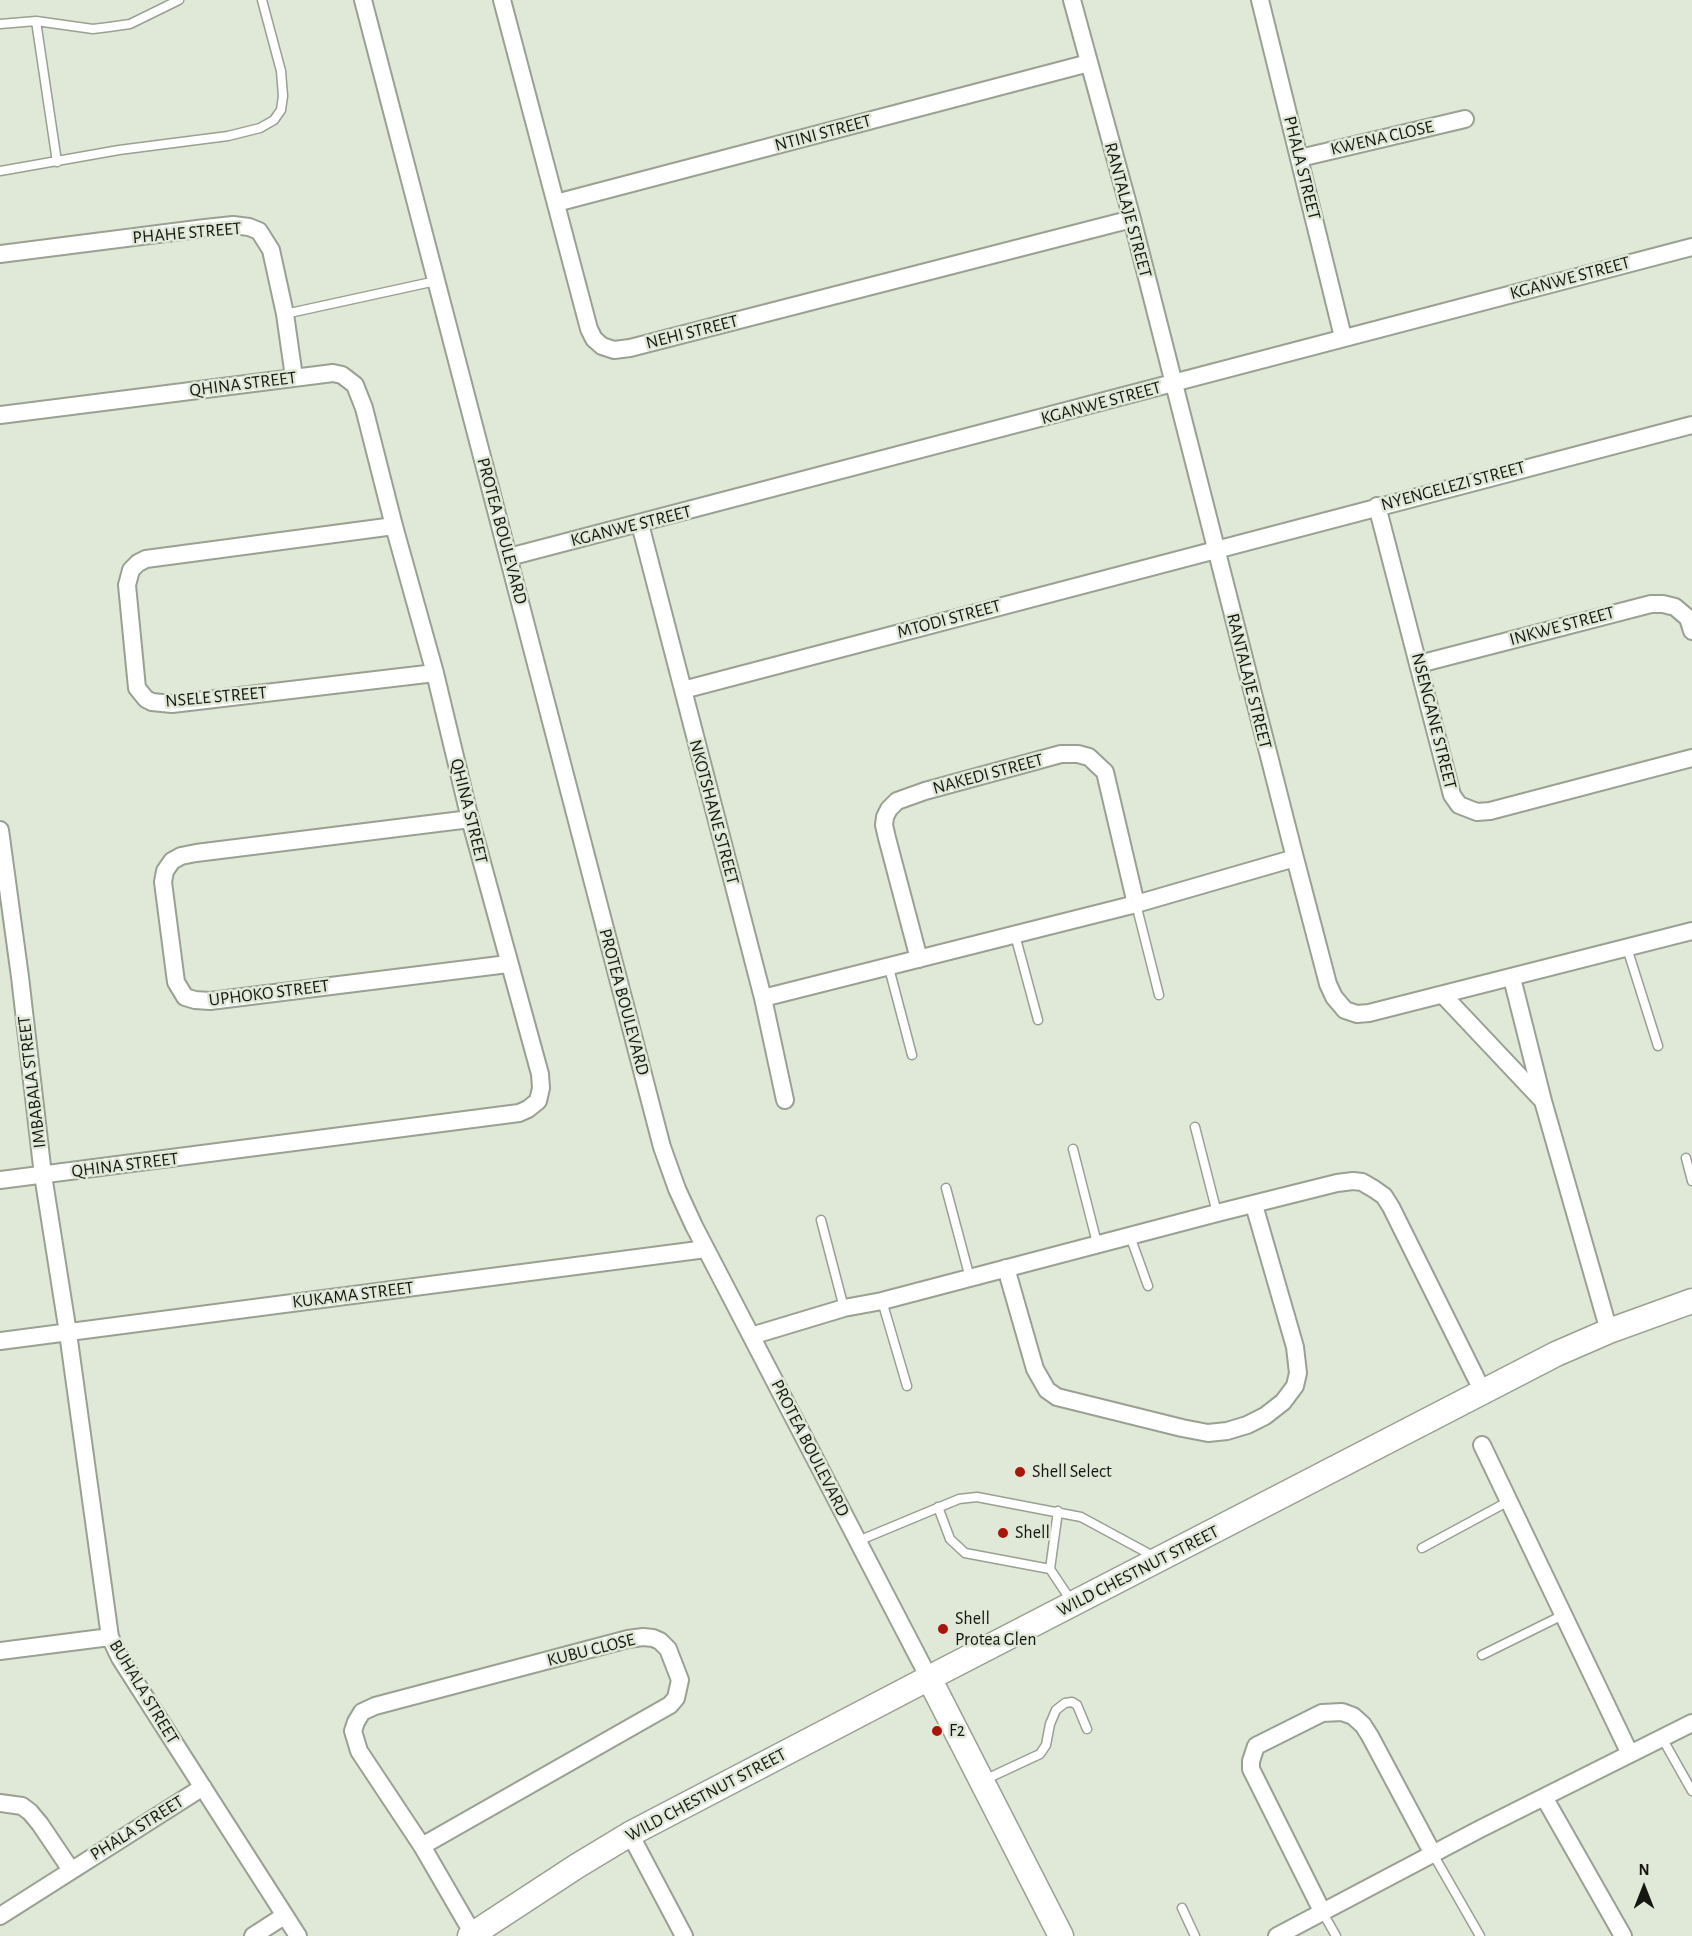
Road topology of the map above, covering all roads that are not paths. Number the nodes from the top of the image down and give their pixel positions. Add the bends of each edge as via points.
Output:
1 (179, 0) edge
2 (262, 0) edge
3 (363, 0) edge
4 (502, 0) edge
5 (1072, 0) edge
6 (1260, 0) edge
7 (36, 21) junction
8 (0, 24) edge
9 (1089, 63) junction
10 (1465, 119) dead end
11 (1300, 158) junction
12 (57, 162) junction
13 (0, 171) edge
14 (556, 203) junction
15 (1132, 219) junction
16 (1692, 247) edge
17 (0, 254) edge
18 (436, 281) junction
19 (285, 314) junction
20 (1343, 337) junction
21 (294, 377) junction
22 (1173, 384) junction
23 (0, 415) edge
24 (1692, 424) edge
25 (1377, 506) junction
26 (640, 524) junction
27 (394, 526) junction
28 (1215, 549) junction
29 (509, 557) junction
30 (1692, 631) edge
31 (1419, 664) junction
32 (435, 673) junction
33 (683, 690) junction
34 (1692, 759) edge
35 (470, 819) junction
36 (0, 830) edge
37 (1294, 858) junction
38 (1136, 904) junction
39 (1692, 931) edge
40 (1015, 935) junction
41 (1627, 948) junction
42 (919, 959) junction
43 (508, 964) junction
44 (889, 968) junction
45 (1512, 978) junction
46 (1159, 995) dead end
47 (1443, 995) junction
48 (763, 998) junction
49 (1038, 1020) dead end
50 (1658, 1046) dead end
51 (912, 1055) dead end
52 (785, 1100) dead end
53 (1543, 1101) junction
54 (1195, 1127) dead end
55 (1073, 1149) dead end
56 (1686, 1158) dead end
57 (43, 1175) junction
58 (0, 1180) edge
59 (1692, 1182) edge
60 (946, 1188) dead end
61 (1254, 1205) junction
62 (1217, 1213) junction
63 (821, 1220) dead end
64 (1130, 1236) junction
65 (1097, 1243) junction
66 (706, 1249) junction
67 (1006, 1268) junction
68 (970, 1278) junction
69 (1148, 1286) dead end
70 (882, 1301) junction
71 (1692, 1301) edge
72 (844, 1308) junction
73 (1609, 1331) junction
74 (68, 1333) junction
75 (752, 1336) junction
76 (0, 1341) edge
77 (907, 1386) dead end
78 (1484, 1392) junction
79 (1482, 1445) dead end
80 (1509, 1501) junction
81 (938, 1507) junction
82 (1058, 1511) junction
83 (858, 1541) junction
84 (1422, 1548) dead end
85 (1160, 1560) junction
86 (1050, 1569) junction
87 (1073, 1604) junction
88 (1563, 1615) junction
89 (110, 1637) junction
90 (0, 1651) edge
91 (1482, 1655) dead end
92 (929, 1678) junction
93 (1692, 1723) edge
94 (1087, 1729) dead end
95 (1662, 1738) junction
96 (1630, 1754) junction
97 (982, 1781) junction
98 (203, 1787) junction
99 (1692, 1791) edge
100 (1544, 1797) junction
101 (0, 1803) edge
102 (630, 1834) junction
103 (422, 1846) junction
104 (1433, 1854) junction
105 (70, 1870) junction
106 (1182, 1908) dead end
107 (1323, 1913) junction
108 (0, 1916) edge
109 (284, 1916) junction
110 (472, 1935) edge
111 (253, 1936) edge
112 (298, 1936) edge
113 (684, 1936) edge
114 (1061, 1936) edge
115 (1195, 1936) edge
116 (1277, 1936) edge
117 (1336, 1936) edge
118 (1480, 1936) edge
119 (1623, 1936) edge

1 - 7 lane via 130,24 93,29
2 - 12 lane via 281,71 283,96 281,110 274,120 228,136
3 - 18 street, PROTEA BOULEVARD
4 - 14 street, NEHI STREET
5 - 9 street, RANTALAJE STREET
6 - 11 street, PHALA STREET
7 - 8 lane
7 - 12 lane
9 - 14 street, NTINI STREET
9 - 15 street, RANTALAJE STREET
10 - 11 street, KWENA CLOSE
11 - 20 street, PHALA STREET
12 - 13 lane
14 - 15 street, NEHI STREET via 589,329 602,346 614,350
15 - 22 street, RANTALAJE STREET
16 - 20 street, KGANWE STREET
17 - 19 street, PHAHE STREET via 232,225 249,227 259,231 271,250
18 - 19 lane
18 - 29 street, PROTEA BOULEVARD
19 - 21 street, PHAHE STREET
20 - 22 street, KGANWE STREET
21 - 23 street, QHINA STREET
21 - 27 street, QHINA STREET via 342,375 355,385
22 - 26 street, KGANWE STREET
22 - 28 street, RANTALAJE STREET
24 - 25 street, NYENGELEZI STREET
25 - 28 street, NYENGELEZI STREET
25 - 31 street, NSENGANE STREET
26 - 29 street, KGANWE STREET
26 - 33 street, NKOTSHANE STREET
27 - 32 street, QHINA STREET
27 - 32 street, NSELE STREET via 138,563 131,570 127,585 137,688 152,702 172,704
28 - 33 street, MTODI STREET
28 - 37 street, RANTALAJE STREET
29 - 66 street, PROTEA BOULEVARD via 662,1147
30 - 31 street, INKWE STREET via 1688,618 1675,606 1651,604
31 - 34 street, NSENGANE STREET via 1452,795 1467,810 1500,809
32 - 35 street, QHINA STREET
33 - 48 street, NKOTSHANE STREET
35 - 43 street, QHINA STREET
35 - 43 street, UPHOKO STREET via 180,856 165,871 163,882 176,982 185,997 210,1001
36 - 57 street, IMBABALA STREET
37 - 38 street
37 - 47 street, RANTALAJE STREET via 1328,984 1338,1004 1357,1014 1369,1013
38 - 40 street
38 - 42 street, NAKEDI STREET via 1105,772 1089,757 1061,754 925,790 897,801 889,809 884,825
38 - 46 lane
39 - 41 street, RANTALAJE STREET
40 - 42 street
40 - 49 lane
41 - 45 street, RANTALAJE STREET
41 - 50 lane
42 - 44 street
43 - 57 street, QHINA STREET via 540,1074 538,1101 528,1109
44 - 48 street
44 - 51 lane
45 - 47 street, RANTALAJE STREET
45 - 53 street
47 - 53 street
48 - 52 street, NKOTSHANE STREET
53 - 73 street
54 - 62 lane
55 - 65 lane
56 - 59 lane
57 - 58 street, QHINA STREET
57 - 74 street, IMBABALA STREET
60 - 68 lane
61 - 62 street
61 - 67 street via 1298,1373 1295,1386 1283,1402 1265,1416 1227,1431 1208,1433 1182,1428 1057,1396 1047,1390 1035,1369
61 - 78 street via 1353,1181 1362,1182 1384,1196
62 - 64 street
63 - 72 lane
64 - 65 street
64 - 69 lane
65 - 67 street
66 - 74 street, KUKAMA STREET
66 - 75 street, PROTEA BOULEVARD
67 - 68 street
68 - 70 street
70 - 72 street
70 - 77 lane
71 - 73 street, WILD CHESTNUT STREET
72 - 75 street
73 - 78 street, WILD CHESTNUT STREET
74 - 76 street, KUKAMA STREET
74 - 89 street, BUHALA STREET
75 - 83 street, PROTEA BOULEVARD
78 - 85 street, WILD CHESTNUT STREET
79 - 80 street
80 - 84 lane
80 - 88 street
81 - 82 lane via 977,1497
81 - 83 lane
81 - 86 lane via 950,1539 965,1553
82 - 85 lane via 1081,1517
82 - 86 lane
83 - 92 street, PROTEA BOULEVARD
85 - 87 street, WILD CHESTNUT STREET
86 - 87 lane
87 - 92 street, WILD CHESTNUT STREET
88 - 91 lane
88 - 96 street
89 - 90 street
89 - 98 street, BUHALA STREET via 120,1659
92 - 97 street, PROTEA BOULEVARD
92 - 102 street, WILD CHESTNUT STREET
93 - 95 street
94 - 97 lane via 1077,1705 1065,1703 1056,1710 1040,1754
95 - 96 street
95 - 99 lane
96 - 100 street
97 - 114 street, PROTEA BOULEVARD
98 - 105 street, PHALA STREET
98 - 109 street, BUHALA STREET
100 - 104 street
100 - 119 street
101 - 105 street, PHALA STREET via 21,1806 30,1812
102 - 110 street, WILD CHESTNUT STREET
102 - 113 street
103 - 103 street, KUBU CLOSE via 359,1751 353,1731 362,1712 628,1639 653,1638 668,1649 680,1680 670,1705
103 - 110 street, KUBU CLOSE
104 - 107 street
104 - 107 street via 1370,1736 1353,1716 1322,1713 1256,1746 1251,1769
104 - 118 lane
105 - 108 street, PHALA STREET
106 - 115 lane
107 - 116 street
107 - 117 lane
109 - 111 street
109 - 112 street, BUHALA STREET

